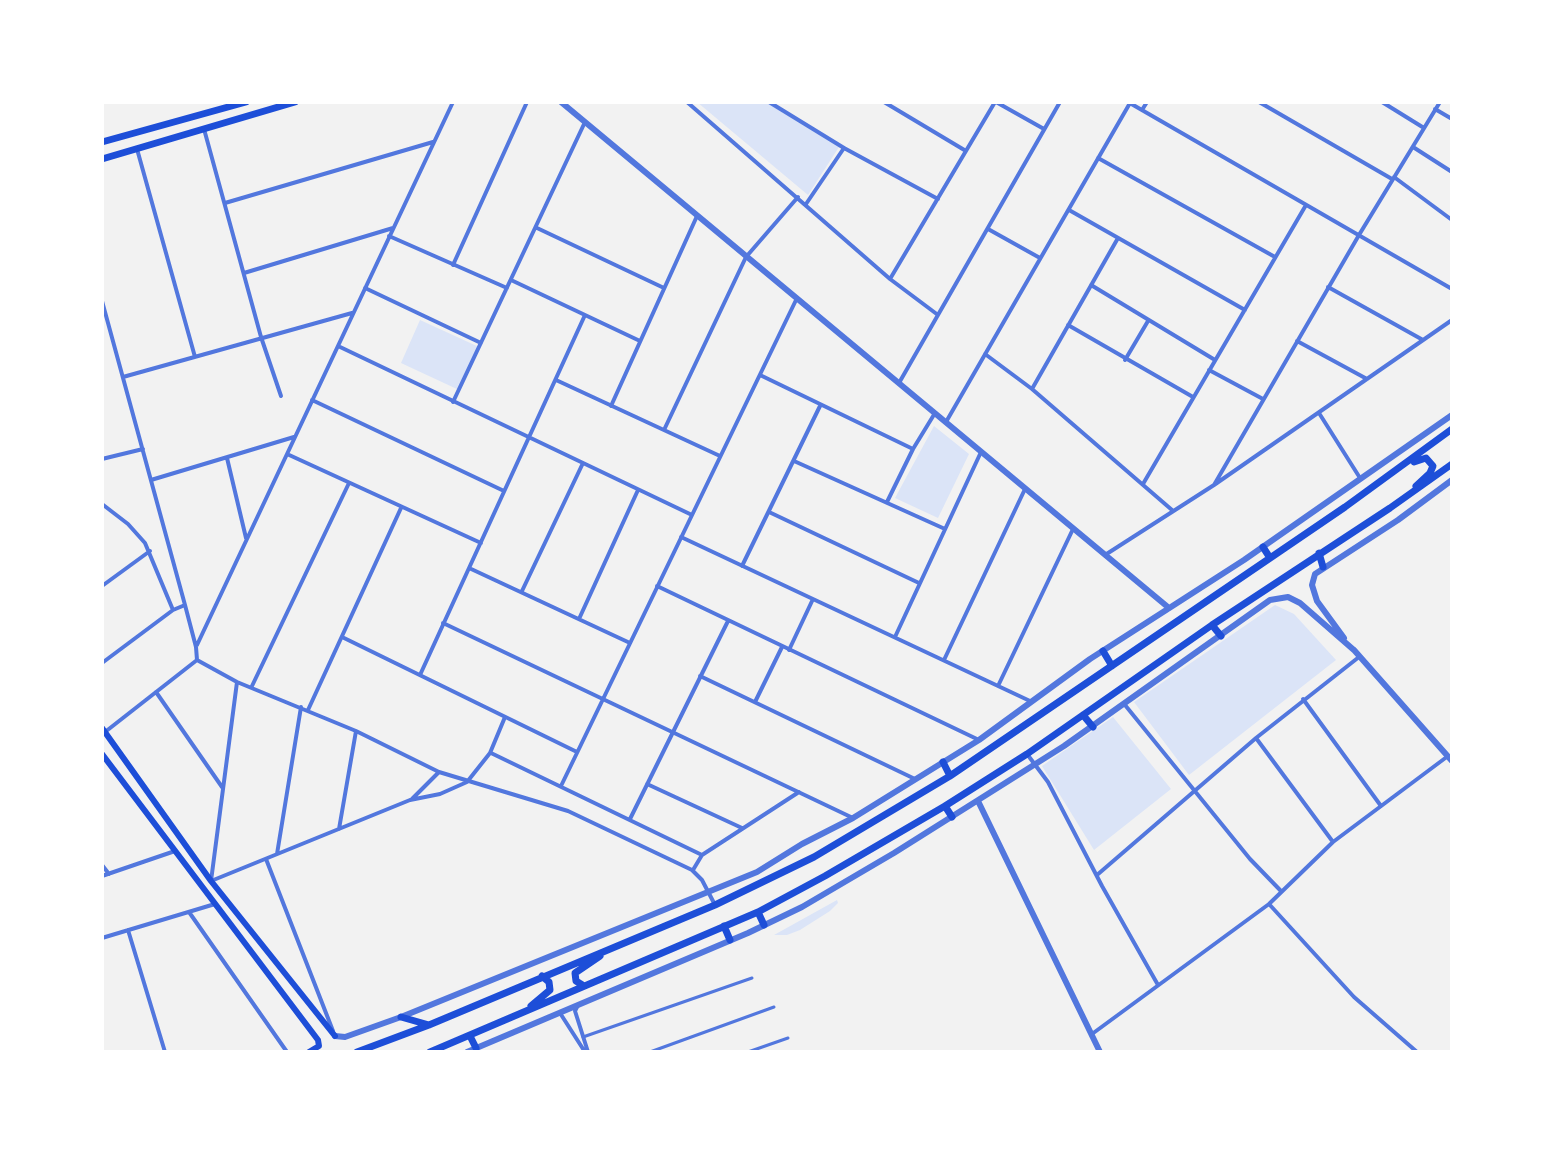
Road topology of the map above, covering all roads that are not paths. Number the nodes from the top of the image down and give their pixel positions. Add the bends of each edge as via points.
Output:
1 (246, 102) edge
2 (295, 102) edge
3 (453, 102) edge
4 (527, 102) edge
5 (561, 102) edge
6 (687, 102) edge
7 (769, 102) edge
8 (884, 102) edge
9 (995, 102) edge
10 (1060, 102) edge
11 (1129, 102) edge
12 (1147, 102) edge
13 (1259, 102) edge
14 (1382, 102) edge
15 (1396, 102) edge
16 (1440, 102) edge
17 (1392, 108) junction
18 (1435, 109) junction
19 (1142, 110) junction
20 (1452, 119) edge
21 (585, 122) junction
22 (1424, 128) junction
23 (204, 129) junction
24 (1044, 129) junction
25 (102, 142) edge
26 (433, 142) junction
27 (1413, 147) junction
28 (844, 148) junction
29 (137, 149) junction
30 (966, 151) junction
31 (1098, 158) junction
32 (102, 159) edge
33 (1452, 172) edge
34 (1393, 178) junction
35 (798, 197) junction
36 (938, 199) junction
37 (225, 203) junction
38 (806, 204) junction
39 (1306, 205) junction
40 (1068, 209) junction
41 (697, 216) junction
42 (1452, 220) edge
43 (536, 227) junction
44 (393, 228) junction
45 (988, 229) junction
46 (1359, 235) junction
47 (389, 236) junction
48 (1118, 238) junction
49 (746, 257) junction
50 (1275, 257) junction
51 (1040, 258) junction
52 (453, 265) junction
53 (244, 273) junction
54 (890, 279) junction
55 (511, 280) junction
56 (1091, 285) junction
57 (1328, 287) junction
58 (1451, 287) edge
59 (365, 288) junction
60 (507, 288) junction
61 (664, 288) junction
62 (797, 298) junction
63 (102, 301) edge
64 (1245, 310) junction
65 (353, 313) junction
66 (585, 315) junction
67 (938, 315) junction
68 (1149, 320) junction
69 (1452, 320) edge
70 (1068, 325) junction
71 (261, 337) junction
72 (1423, 340) junction
73 (640, 341) junction
74 (1297, 341) junction
75 (481, 343) junction
76 (338, 346) junction
77 (985, 354) junction
78 (195, 357) junction
79 (1125, 360) junction
80 (1215, 360) junction
81 (1209, 370) junction
82 (760, 375) junction
83 (123, 377) junction
84 (1367, 379) junction
85 (556, 380) junction
86 (899, 383) junction
87 (1032, 389) junction
88 (281, 396) dead end
89 (1193, 397) junction
90 (1263, 399) junction
91 (312, 400) junction
92 (453, 402) junction
93 (611, 406) junction
94 (820, 406) junction
95 (935, 413) junction
96 (1319, 413) junction
97 (1452, 415) edge
98 (946, 422) junction
99 (1452, 429) edge
100 (664, 430) junction
101 (295, 437) junction
102 (529, 438) junction
103 (143, 449) junction
104 (913, 449) junction
105 (981, 452) junction
106 (287, 454) junction
107 (720, 456) junction
108 (227, 458) junction
109 (102, 459) edge
110 (794, 461) junction
111 (583, 463) junction
112 (1452, 464) edge
113 (1385, 478) junction
114 (151, 480) junction
115 (1362, 480) junction
116 (1452, 480) edge
117 (349, 483) junction
118 (1143, 484) junction
119 (1214, 485) junction
120 (1026, 489) junction
121 (638, 490) junction
122 (504, 491) junction
123 (887, 502) junction
124 (102, 504) edge
125 (401, 508) junction
126 (1390, 508) junction
127 (1172, 510) junction
128 (769, 512) junction
129 (692, 515) junction
130 (1073, 528) junction
131 (945, 529) junction
132 (681, 537) junction
133 (247, 541) junction
134 (481, 543) junction
135 (1263, 547) junction
136 (150, 551) junction
137 (1319, 553) junction
138 (1105, 555) junction
139 (1270, 558) junction
140 (742, 566) junction
141 (1323, 567) junction
142 (469, 568) junction
143 (919, 583) junction
144 (102, 586) edge
145 (657, 586) junction
146 (522, 592) junction
147 (813, 599) junction
148 (185, 605) junction
149 (1169, 608) junction
150 (173, 610) junction
151 (579, 619) junction
152 (728, 621) junction
153 (443, 623) junction
154 (1212, 625) junction
155 (1221, 636) junction
156 (342, 637) junction
157 (895, 637) junction
158 (630, 643) junction
159 (196, 647) junction
160 (782, 647) junction
161 (789, 650) junction
162 (1103, 651) junction
163 (1357, 654) junction
164 (197, 660) junction
165 (944, 660) junction
166 (102, 663) edge
167 (1112, 666) junction
168 (420, 675) junction
169 (700, 676) junction
170 (237, 682) junction
171 (252, 686) junction
172 (998, 686) junction
173 (156, 692) junction
174 (604, 697) junction
175 (1303, 699) junction
176 (755, 702) junction
177 (1032, 702) junction
178 (1125, 705) junction
179 (301, 707) junction
180 (308, 710) junction
181 (1083, 715) junction
182 (505, 717) junction
183 (1093, 727) junction
184 (104, 730) edge
185 (356, 731) junction
186 (673, 731) junction
187 (1256, 738) junction
188 (979, 740) junction
189 (577, 752) junction
190 (490, 753) junction
191 (102, 754) edge
192 (1027, 754) junction
193 (1450, 758) edge
194 (943, 762) junction
195 (1035, 765) junction
196 (439, 772) junction
197 (138, 774) junction
198 (950, 776) junction
199 (917, 780) junction
200 (467, 782) junction
201 (647, 784) junction
202 (125, 785) junction
203 (561, 786) junction
204 (223, 788) junction
205 (799, 792) junction
206 (1195, 792) junction
207 (410, 800) junction
208 (978, 801) junction
209 (945, 806) junction
210 (1381, 806) junction
211 (952, 817) junction
212 (853, 818) junction
213 (630, 819) junction
214 (742, 828) junction
215 (339, 829) junction
216 (1333, 842) junction
217 (175, 851) junction
218 (277, 854) junction
219 (702, 855) junction
220 (266, 859) junction
221 (102, 865) edge
222 (692, 870) junction
223 (109, 874) junction
224 (1097, 875) junction
225 (102, 876) edge
226 (211, 881) junction
227 (1280, 891) junction
228 (710, 892) junction
229 (215, 904) junction
230 (1269, 904) junction
231 (715, 905) junction
232 (189, 912) junction
233 (758, 912) junction
234 (764, 925) junction
235 (724, 926) junction
236 (128, 930) junction
237 (253, 934) junction
238 (102, 938) edge
239 (730, 940) junction
240 (245, 943) junction
241 (618, 944) junction
242 (542, 976) junction
243 (752, 978) dead end
244 (1158, 985) junction
245 (584, 986) junction
246 (580, 1003) junction
247 (774, 1007) dead end
248 (558, 1012) junction
249 (516, 1016) junction
250 (401, 1017) junction
251 (429, 1025) junction
252 (1092, 1034) junction
253 (335, 1036) junction
254 (470, 1036) junction
255 (583, 1037) junction
256 (788, 1038) dead end
257 (476, 1048) junction
258 (165, 1052) edge
259 (287, 1052) edge
260 (309, 1052) edge
261 (357, 1052) edge
262 (430, 1052) edge
263 (467, 1052) edge
264 (586, 1052) edge
265 (650, 1052) edge
266 (748, 1052) edge
267 (1100, 1052) edge
268 (1417, 1052) edge

1 - 25 main road
2 - 23 main road
3 - 26 street
4 - 52 street
5 - 21 street
6 - 35 street
7 - 28 street
8 - 30 street
9 - 24 street
9 - 30 street
10 - 24 street
11 - 19 street
11 - 31 street
12 - 19 street
13 - 34 street
14 - 17 street
15 - 17 street
16 - 18 street
17 - 22 street
18 - 20 street
18 - 22 street
19 - 39 street
21 - 41 street
21 - 43 street
22 - 27 street
23 - 29 main road
23 - 37 street
24 - 45 street
26 - 37 street
26 - 44 street
27 - 33 street
27 - 34 street
28 - 36 street
28 - 38 street
29 - 32 main road
29 - 78 street
30 - 36 street
31 - 40 street
31 - 50 street
34 - 42 street
34 - 46 street
35 - 38 street
35 - 49 street
36 - 54 street
37 - 53 street
38 - 54 street
39 - 46 street
39 - 50 street
40 - 48 street
40 - 51 street
41 - 49 street
41 - 61 street
43 - 55 street
43 - 61 street
44 - 47 street
44 - 53 street
45 - 51 street
45 - 67 street
46 - 57 street
46 - 58 street
47 - 52 street
47 - 59 street
48 - 56 street
48 - 64 street
49 - 62 street
49 - 100 street
50 - 64 street
51 - 77 street
52 - 60 street
53 - 71 street
54 - 67 street
55 - 60 street
55 - 66 street
56 - 68 street
56 - 70 street
57 - 72 street
57 - 74 street
59 - 65 street
59 - 75 street
60 - 75 street
61 - 73 street
62 - 82 street
62 - 86 street
63 - 83 street
64 - 80 street
65 - 71 street
65 - 76 street
66 - 73 street
66 - 85 street
67 - 86 street
68 - 79 street
68 - 80 street
69 - 72 street
70 - 79 street
70 - 87 street
71 - 78 street
71 - 88 street
72 - 84 street
73 - 93 street
74 - 84 street
74 - 90 street
75 - 92 street
76 - 91 street
76 - 92 street
77 - 87 street
77 - 98 street
78 - 83 street
79 - 89 street
80 - 81 street
81 - 89 street
81 - 90 street
82 - 94 street
82 - 107 street
83 - 103 street
84 - 96 street
85 - 93 street
85 - 102 street
86 - 95 street
87 - 118 street
89 - 118 street
90 - 119 street
91 - 101 street
91 - 122 street
92 - 102 street
93 - 100 street
94 - 104 street
94 - 110 street
95 - 98 street
95 - 104 street
96 - 115 street
96 - 119 street
97 - 115 street
98 - 105 street
99 - 113 main road
100 - 107 street
101 - 106 street
101 - 108 street
102 - 111 street
102 - 122 street
103 - 109 street
103 - 114 street
104 - 123 street
105 - 120 street
105 - 131 street
106 - 117 street
106 - 133 street
107 - 129 street
108 - 114 street
108 - 133 street
110 - 123 street
110 - 128 street
111 - 121 street
111 - 146 street
112 - 126 main road
113 - 126 main road via 1421,458 1433,464 1430,473
113 - 139 main road
114 - 148 street
115 - 135 street
116 - 141 street
117 - 125 street
117 - 171 street
118 - 127 street
119 - 127 street
120 - 130 street
120 - 165 street
121 - 129 street
121 - 151 street
122 - 134 street
123 - 131 street
124 - 136 street
125 - 134 street
125 - 156 street
126 - 137 main road
127 - 138 street
128 - 140 street
128 - 143 street
129 - 132 street
130 - 138 street
130 - 172 street
131 - 143 street
132 - 140 street
132 - 145 street
133 - 159 street
134 - 142 street
135 - 139 main road
135 - 149 street
136 - 144 street
136 - 150 street
137 - 141 main road
137 - 154 main road
138 - 149 street
139 - 167 main road
140 - 147 street
141 - 163 street via 1313,578 1315,597
142 - 146 street
142 - 153 street
143 - 157 street
145 - 152 street
145 - 158 street
146 - 151 street
147 - 157 street
147 - 161 street
148 - 150 street
148 - 159 street
149 - 162 street
150 - 166 street
151 - 158 street
152 - 160 street
152 - 169 street
153 - 168 street
153 - 174 street
154 - 155 main road
154 - 181 main road
155 - 163 street via 1270,600 1288,597
155 - 178 street
156 - 168 street
156 - 180 street
157 - 165 street
158 - 174 street
159 - 164 street
160 - 161 street
160 - 176 street
161 - 188 street
162 - 167 main road
162 - 177 street
163 - 175 street
163 - 193 street
164 - 170 street
164 - 173 street
165 - 172 street
167 - 198 main road
168 - 182 street
169 - 176 street
169 - 186 street
170 - 171 street
170 - 204 street
171 - 179 street
172 - 177 street
173 - 184 street
173 - 204 street
174 - 186 street
174 - 189 street
175 - 187 street
175 - 210 street
176 - 199 street
177 - 188 street
178 - 183 street
178 - 206 street
179 - 180 street
179 - 218 street
180 - 185 street
181 - 183 main road
181 - 192 main road
182 - 189 street
182 - 190 street
183 - 195 street
184 - 197 main road
185 - 196 street
185 - 215 street
186 - 201 street
186 - 205 street
187 - 206 street
187 - 216 street
188 - 194 street
189 - 203 street
190 - 200 street
190 - 203 street
191 - 202 main road
192 - 195 street
192 - 209 main road
193 - 210 street
194 - 198 main road
194 - 199 street
195 - 208 street
195 - 224 street
196 - 200 street
196 - 207 street
197 - 202 main road
197 - 226 main road
198 - 231 main road via 814,857
199 - 212 street
200 - 207 street
200 - 222 street via 568,811
201 - 213 street
201 - 214 street
202 - 217 main road
203 - 213 street
204 - 226 street
205 - 212 street
205 - 214 street
206 - 224 street
206 - 227 street
207 - 215 street
208 - 211 street
208 - 252 street
209 - 211 main road
209 - 233 main road
210 - 216 street
211 - 234 street
212 - 228 street
213 - 219 street
214 - 219 street
215 - 218 street
216 - 227 street
217 - 223 street
217 - 229 main road
218 - 220 street
219 - 222 street
220 - 226 street
220 - 253 street
221 - 223 street
222 - 228 street
223 - 225 street
224 - 244 street
226 - 237 main road
227 - 230 street
228 - 231 street
228 - 250 street
229 - 232 street
229 - 240 main road
230 - 244 street
230 - 268 street via 1354,997
231 - 241 main road
232 - 236 street
232 - 259 street
233 - 234 main road
233 - 235 main road
234 - 239 street
235 - 239 main road
235 - 245 main road
236 - 238 street
236 - 258 street
237 - 240 main road
237 - 253 main road
239 - 246 street
240 - 260 main road via 318,1040 319,1046
241 - 242 main road
241 - 245 main road via 575,973
242 - 249 main road via 550,990
242 - 251 main road
243 - 255 street
244 - 252 street
245 - 249 main road
246 - 248 street
246 - 255 street via 575,1011
247 - 265 street
248 - 257 street
248 - 264 street
249 - 254 main road
250 - 251 main road
250 - 253 street
251 - 261 main road
252 - 267 street
254 - 257 main road
254 - 262 main road
255 - 264 street
256 - 266 street
257 - 263 street

